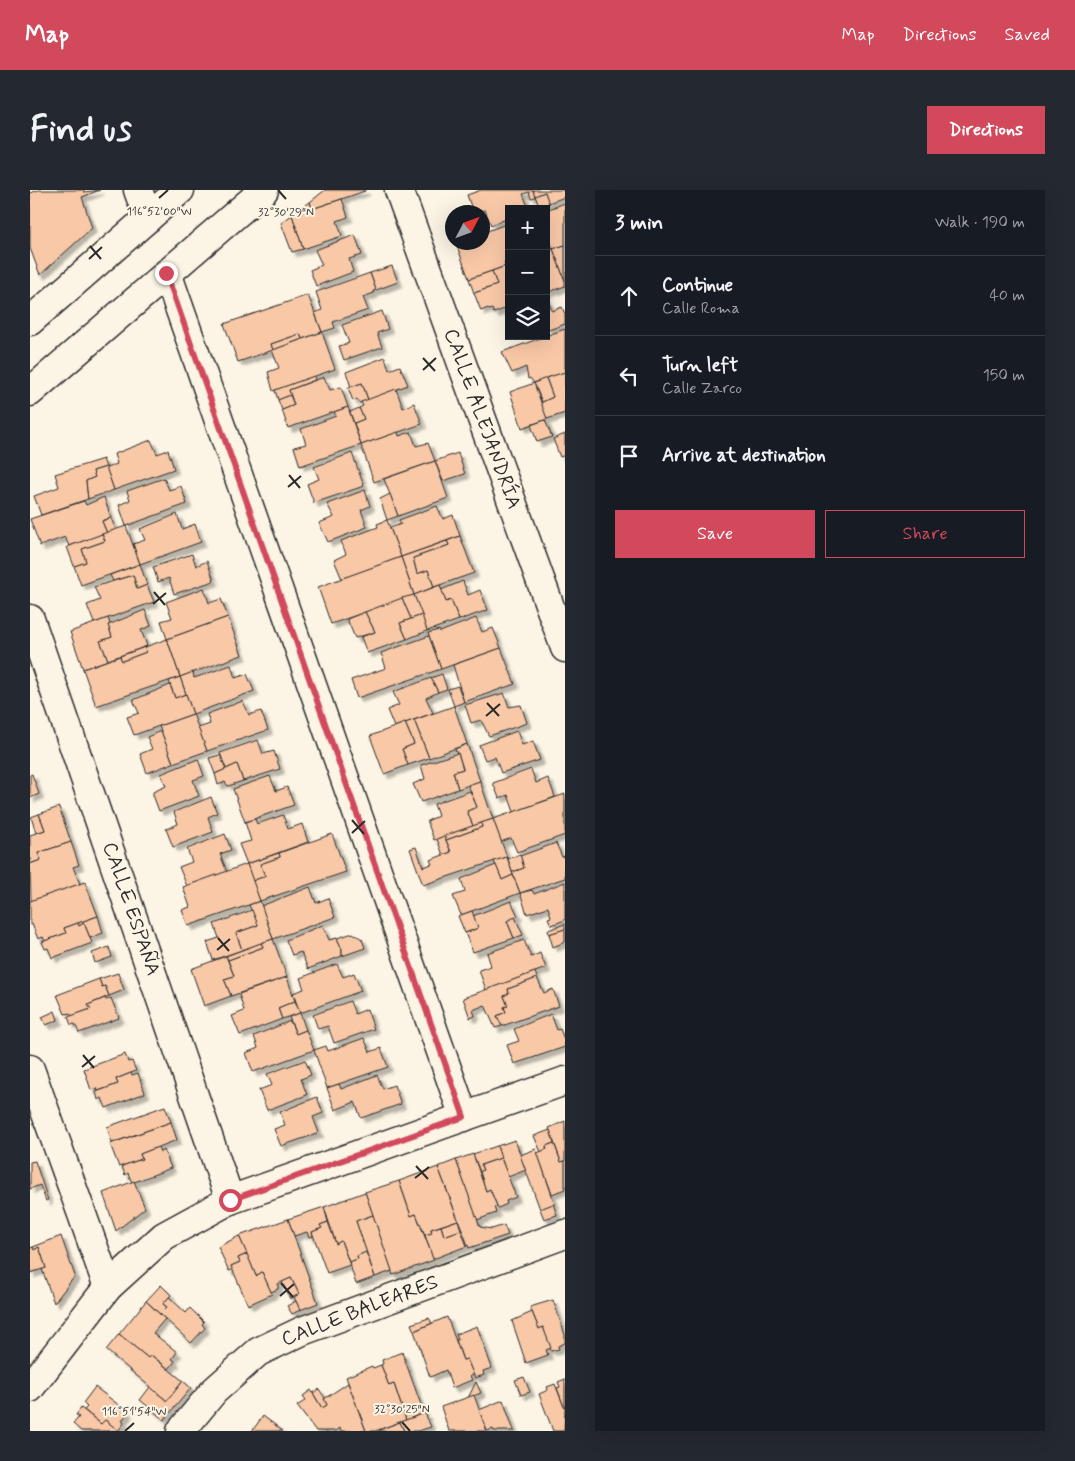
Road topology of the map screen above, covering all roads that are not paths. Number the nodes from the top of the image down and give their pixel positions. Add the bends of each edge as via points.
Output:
1 (138, 190) edge
2 (180, 190) edge
3 (264, 190) edge
4 (399, 190) edge
5 (148, 218) junction
6 (166, 273) junction
7 (30, 321) edge
8 (30, 392) edge
9 (30, 619) edge
10 (565, 648) edge
11 (30, 1069) edge
12 (565, 1081) edge
13 (464, 1117) junction
14 (230, 1200) junction
15 (565, 1234) edge
16 (108, 1287) junction
17 (30, 1388) edge
18 (181, 1431) edge

1 - 5 street
2 - 5 street
3 - 6 street
4 - 10 street, CALLE ALEJANDRÍA
5 - 7 street
6 - 8 street
6 - 13 street
9 - 14 street, CALLE ESPAÑA
11 - 16 street
12 - 13 street
13 - 14 street
14 - 16 street via 164,1236
15 - 18 street, CALLE BALEARES via 302,1331 258,1352 214,1391
16 - 17 street

